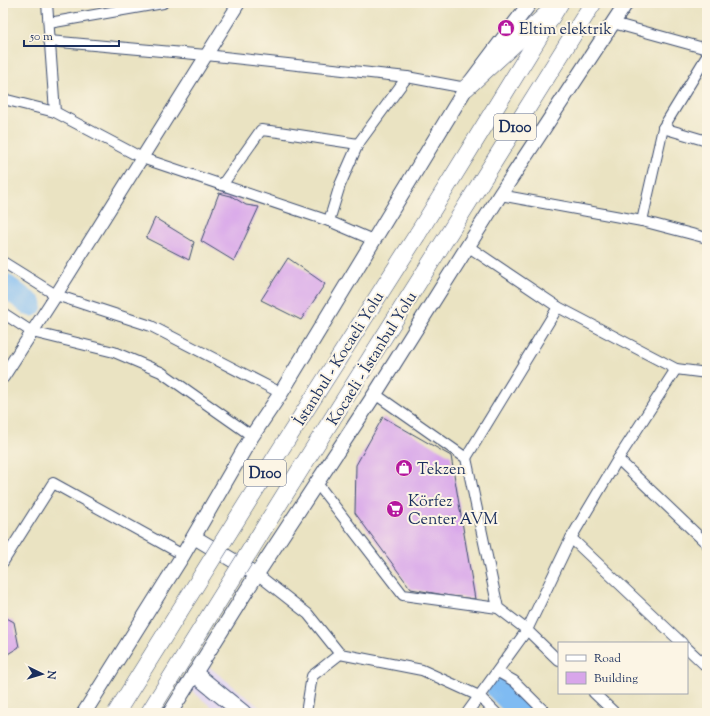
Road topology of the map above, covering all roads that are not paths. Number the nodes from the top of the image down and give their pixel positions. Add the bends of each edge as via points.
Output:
1 (47, 3) edge
2 (163, 3) edge
3 (239, 3) edge
4 (530, 3) edge
5 (560, 3) edge
6 (593, 3) edge
7 (626, 3) edge
8 (49, 23) junction
9 (613, 24) junction
10 (49, 41) junction
11 (707, 49) edge
12 (206, 55) junction
13 (707, 56) edge
14 (407, 77) junction
15 (466, 88) junction
16 (3, 99) edge
17 (55, 112) junction
18 (663, 128) junction
19 (707, 141) edge
20 (358, 144) junction
21 (142, 158) junction
22 (222, 185) junction
23 (500, 195) junction
24 (330, 221) junction
25 (642, 221) junction
26 (707, 238) edge
27 (373, 240) junction
28 (468, 246) junction
29 (3, 262) edge
30 (56, 295) junction
31 (558, 308) junction
32 (3, 313) edge
33 (32, 332) junction
34 (676, 369) junction
35 (707, 373) edge
36 (3, 376) edge
37 (281, 393) junction
38 (375, 394) junction
39 (252, 436) junction
40 (466, 458) junction
41 (618, 459) junction
42 (316, 482) junction
43 (194, 537) junction
44 (571, 538) junction
45 (707, 544) edge
46 (183, 555) junction
47 (3, 562) edge
48 (257, 574) junction
49 (498, 608) junction
50 (527, 630) junction
51 (681, 642) edge
52 (688, 649) edge
53 (340, 654) junction
54 (558, 660) edge
55 (707, 667) edge
56 (498, 672) junction
57 (195, 674) junction
58 (595, 694) edge
59 (479, 696) junction
60 (84, 713) edge
61 (116, 713) edge
62 (149, 713) edge
63 (170, 713) edge
64 (243, 713) edge
65 (306, 713) edge
66 (467, 713) edge
67 (496, 713) edge
68 (546, 713) edge
69 (615, 713) edge

1 - 8 street
2 - 8 street
3 - 12 street
4 - 15 main road
5 - 15 highway
5 - 61 highway, İstanbul - Kocaeli Yolu / D100, bridge
6 - 62 highway, Kocaeli - İstanbul Yolu / D100, bridge
7 - 9 main road
8 - 10 street
9 - 11 street
9 - 23 main road
10 - 12 street
10 - 17 street
12 - 14 street
12 - 21 street
13 - 18 street
14 - 15 street
14 - 20 street
15 - 27 main road
16 - 17 street
17 - 21 street
18 - 19 street
18 - 25 street
20 - 22 street via 261,130
20 - 24 street via 340,185
21 - 22 street
21 - 30 street
22 - 24 street
23 - 25 street
23 - 28 main road
24 - 27 street
25 - 26 street
27 - 37 main road
28 - 31 street
28 - 38 main road
29 - 30 street
30 - 33 street
30 - 37 street via 151,326
31 - 34 street
31 - 40 street
32 - 33 street
33 - 36 street
33 - 39 street via 114,352 161,372
34 - 35 street
34 - 41 street
37 - 39 main road
38 - 40 street
38 - 42 main road
39 - 43 main road
40 - 49 street
41 - 44 street
41 - 45 street
42 - 48 main road
42 - 49 street via 403,595
43 - 46 main road
43 - 48 main road
44 - 50 street
44 - 51 street
46 - 47 street via 53,483
46 - 60 main road
48 - 53 street via 308,614
48 - 57 main road
49 - 50 street
50 - 54 street
50 - 56 street
52 - 55 street
53 - 59 street via 422,670
53 - 65 street via 312,676
56 - 59 street
56 - 68 street via 514,681
57 - 63 main road
57 - 64 main road
58 - 69 street
59 - 66 street
59 - 67 street

